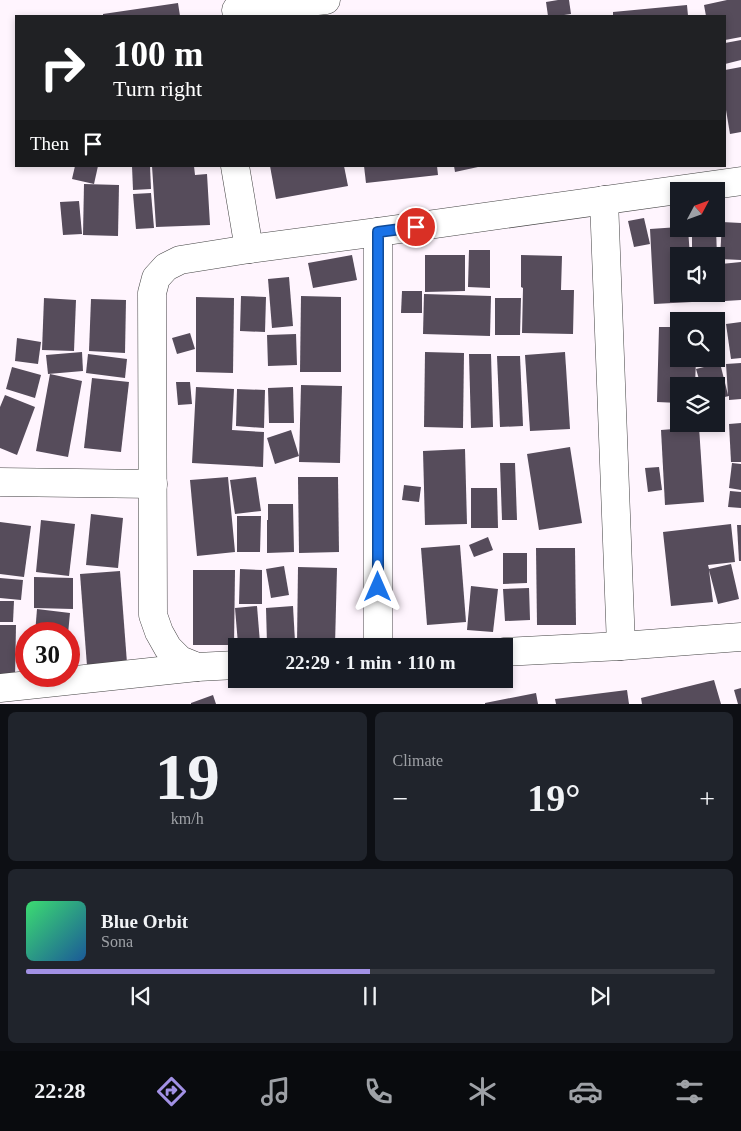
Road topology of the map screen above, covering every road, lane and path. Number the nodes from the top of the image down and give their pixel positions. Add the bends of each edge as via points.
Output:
1 (326, 0) edge
2 (233, 9) edge
3 (236, 167) edge
4 (741, 181) edge
5 (604, 200) junction
6 (378, 232) junction
7 (249, 249) junction
8 (0, 482) edge
9 (153, 484) junction
10 (741, 637) edge
11 (378, 638) edge
12 (621, 646) junction
13 (513, 652) edge
14 (228, 665) edge
15 (197, 667) junction
16 (0, 688) edge

1 - 2 street
3 - 7 street
4 - 5 street
5 - 6 street
5 - 12 street
6 - 7 street
6 - 11 street
7 - 9 street via 180,260 166,267 156,278 152,293
8 - 9 street
9 - 15 street via 153,615 168,648 180,660
10 - 12 street
12 - 13 street
14 - 15 street
15 - 16 street

